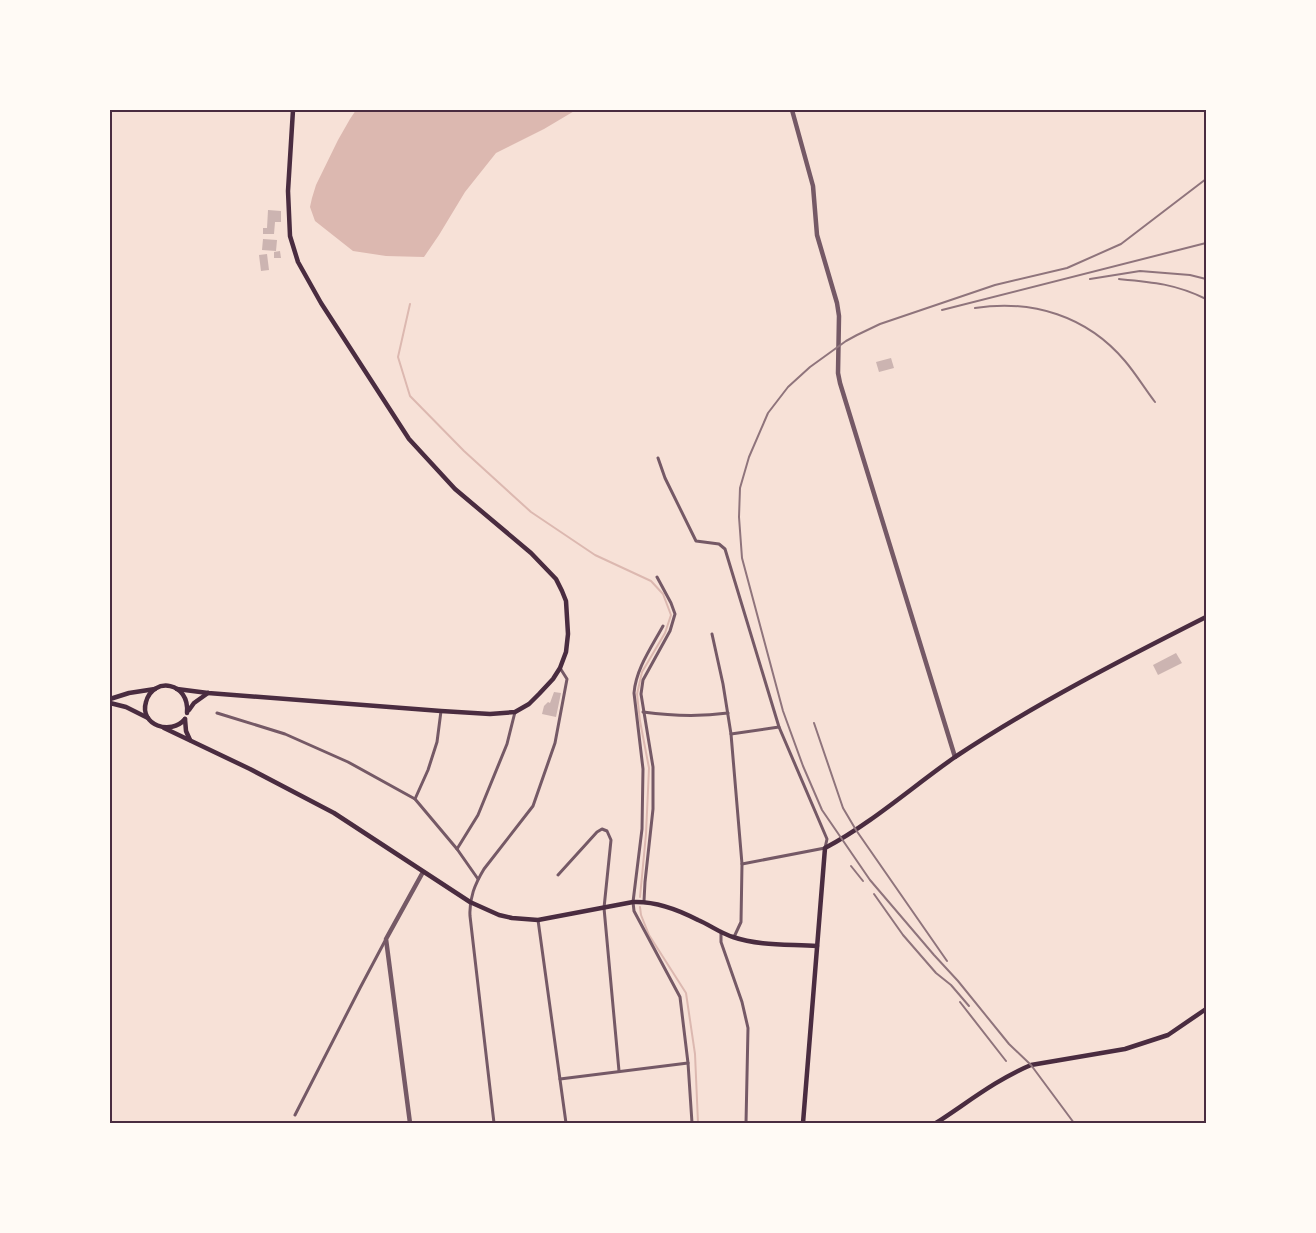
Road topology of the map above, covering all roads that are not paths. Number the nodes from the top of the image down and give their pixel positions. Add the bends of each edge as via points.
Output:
1 (293, 110) edge
2 (792, 110) edge
3 (658, 458) dead end
4 (657, 577) dead end
5 (1206, 617) edge
6 (663, 626) dead end
7 (712, 634) dead end
8 (560, 668) junction
9 (157, 688) junction
10 (177, 689) junction
11 (208, 693) junction
12 (110, 701) edge
13 (441, 711) junction
14 (515, 712) junction
15 (643, 712) junction
16 (187, 713) junction
17 (216, 713) dead end
18 (728, 713) junction
19 (149, 719) junction
20 (185, 719) junction
21 (780, 726) junction
22 (164, 728) junction
23 (732, 734) junction
24 (190, 740) junction
25 (955, 758) junction
26 (415, 798) junction
27 (825, 848) junction
28 (457, 849) junction
29 (742, 864) junction
30 (423, 872) junction
31 (558, 875) dead end
32 (478, 879) junction
33 (644, 901) junction
34 (470, 902) junction
35 (632, 902) junction
36 (604, 908) junction
37 (538, 920) junction
38 (721, 932) junction
39 (734, 937) junction
40 (386, 939) junction
41 (817, 946) junction
42 (1206, 1009) edge
43 (688, 1063) junction
44 (619, 1071) junction
45 (560, 1079) junction
46 (295, 1115) dead end
47 (410, 1123) edge
48 (494, 1123) edge
49 (566, 1123) edge
50 (692, 1123) edge
51 (746, 1123) edge
52 (802, 1123) edge
53 (936, 1123) edge

1 - 8 main road via 288,191 290,236 298,262 326,312 409,439 455,489 531,553 556,580 566,601 568,634
2 - 25 street via 812,186 817,235 837,303 840,383
3 - 21 street via 696,541 719,544 725,549
4 - 15 street via 675,614 643,680
5 - 25 main road via 1022,716
6 - 35 street via 638,673 634,694 643,770 642,829
7 - 18 street
8 - 14 main road via 539,694
8 - 32 street via 567,679 555,743 533,806
9 - 10 main road
9 - 12 main road via 129,693
9 - 19 main road via 146,700
10 - 11 main road
10 - 16 main road via 186,700
11 - 13 main road
11 - 16 main road
12 - 19 main road
13 - 14 main road
13 - 26 street via 437,742
14 - 28 street via 507,744 478,815
15 - 18 street via 668,716
15 - 33 street via 653,767
16 - 20 main road
17 - 26 street via 285,734 348,762
18 - 23 street
19 - 22 main road
20 - 22 main road via 177,726
20 - 24 main road
21 - 23 street
21 - 27 street via 826,839
22 - 24 main road
23 - 29 street
24 - 30 main road via 334,813
25 - 27 main road via 856,830
26 - 28 street
27 - 29 street
27 - 41 main road
28 - 32 street
29 - 39 street via 741,922
30 - 34 main road
30 - 40 street
31 - 36 street via 597,832 602,829 608,831 611,840
32 - 34 street
33 - 35 main road
33 - 38 main road via 664,905
34 - 37 main road via 499,915
34 - 48 street
35 - 36 main road
35 - 43 street via 680,997
36 - 37 main road
36 - 44 street
37 - 45 street
38 - 39 main road
38 - 51 street via 721,942 748,1028
39 - 41 main road via 749,942
40 - 46 street
40 - 47 street
41 - 52 main road
42 - 53 main road via 1168,1035 1125,1049 1018,1070
43 - 44 street
43 - 50 street
44 - 45 street
45 - 49 street

